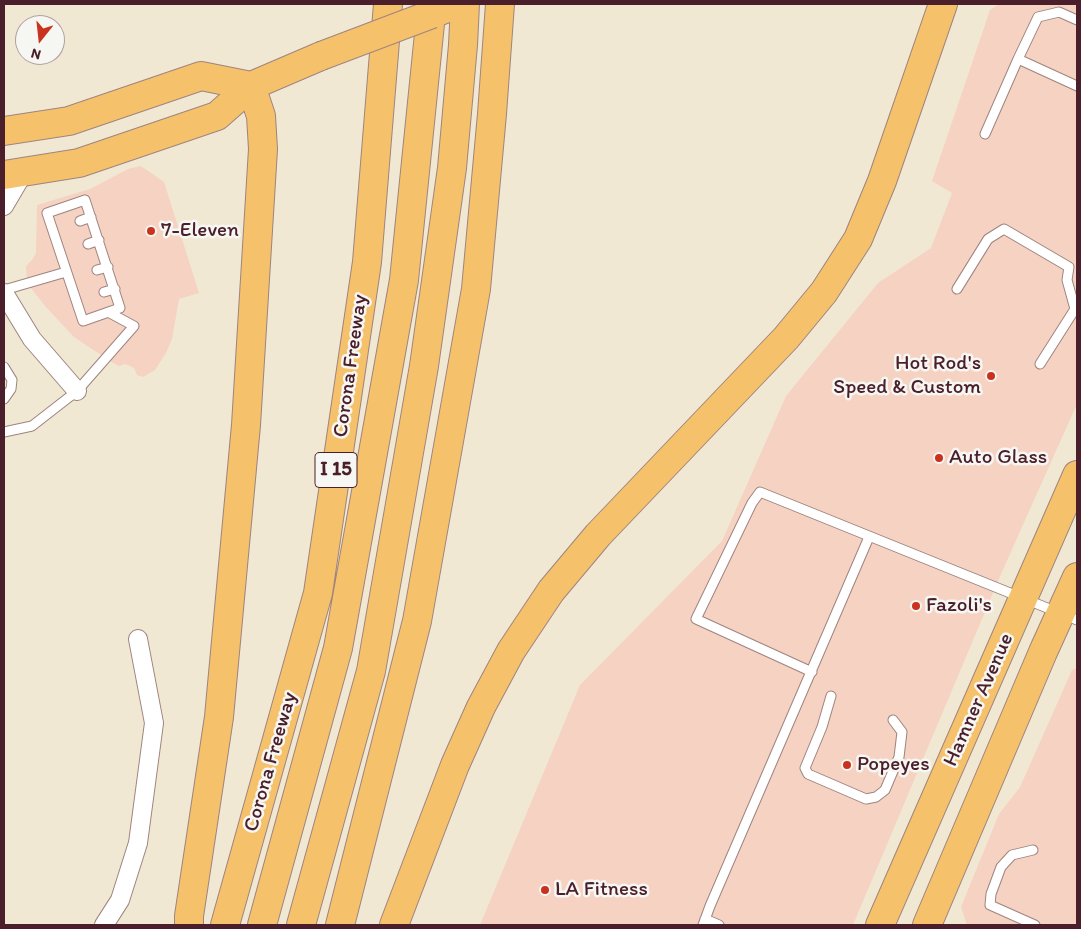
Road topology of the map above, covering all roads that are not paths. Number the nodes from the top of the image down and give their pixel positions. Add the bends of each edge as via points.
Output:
1 (388, 4) edge
2 (415, 4) edge
3 (432, 4) edge
4 (458, 4) edge
5 (464, 4) edge
6 (500, 4) edge
7 (943, 4) edge
8 (1077, 20) edge
9 (1018, 59) junction
10 (250, 86) junction
11 (1077, 86) edge
12 (4, 131) edge
13 (985, 134) dead end
14 (14, 173) edge
15 (415, 173) junction
16 (4, 206) edge
17 (91, 217) junction
18 (80, 221) dead end
19 (62, 227) dead end
20 (53, 231) junction
21 (99, 240) junction
22 (88, 244) dead end
23 (70, 250) dead end
24 (60, 254) junction
25 (108, 267) junction
26 (97, 270) dead end
27 (68, 276) junction
28 (79, 276) dead end
29 (115, 289) junction
30 (958, 289) dead end
31 (4, 291) edge
32 (104, 292) dead end
33 (86, 296) dead end
34 (75, 300) junction
35 (1076, 309) edge
36 (108, 312) junction
37 (1040, 364) dead end
38 (4, 367) edge
39 (76, 392) junction
40 (4, 399) edge
41 (4, 432) edge
42 (1077, 475) edge
43 (869, 537) junction
44 (1077, 577) edge
45 (1024, 599) junction
46 (1069, 617) edge
47 (138, 639) dead end
48 (812, 672) junction
49 (831, 696) dead end
50 (893, 720) dead end
51 (1033, 850) dead end
52 (704, 922) edge
53 (104, 925) edge
54 (189, 925) edge
55 (224, 925) edge
56 (262, 925) edge
57 (301, 925) edge
58 (340, 925) edge
59 (394, 925) edge
60 (719, 925) edge
61 (880, 925) edge
62 (928, 925) edge
63 (1035, 925) edge

1 - 55 main road, Corona Freeway / I 15 via 367,262 318,593
2 - 15 main road via 406,131
3 - 15 main road
4 - 10 main road, bridge
5 - 57 main road via 452,168 424,366 374,651
6 - 58 main road via 476,289 417,622
7 - 59 main road via 882,181 858,239 824,292 786,338 598,535 551,591 511,652 481,707 455,765
8 - 9 lane via 1059,12 1038,17
9 - 11 lane
9 - 13 lane
10 - 12 main road via 201,76 69,121
10 - 14 main road via 217,116 80,163
10 - 54 main road via 262,116 263,149 246,425 220,717
14 - 16 street
15 - 56 main road via 404,280 338,648
17 - 18 lane
17 - 20 lane via 85,200 47,213
17 - 21 lane
19 - 20 lane
20 - 24 lane
21 - 22 lane
21 - 25 lane
23 - 24 lane
24 - 27 lane
25 - 26 lane
25 - 29 lane
27 - 28 lane
27 - 31 lane
27 - 34 lane
29 - 32 lane
29 - 36 lane via 120,308
30 - 35 lane via 988,239 1004,229 1069,267 1067,280
31 - 39 street via 32,339
33 - 34 lane
34 - 36 lane via 82,321
35 - 37 lane
36 - 39 lane via 134,326
38 - 40 lane via 12,380 11,389
39 - 41 lane via 32,426
42 - 45 main road, Hamner Avenue
43 - 45 lane
43 - 48 lane
43 - 48 lane via 760,492 752,502 696,619
44 - 46 main road, Hamner Avenue
45 - 46 lane
45 - 61 main road, Hamner Avenue
46 - 62 main road, Hamner Avenue via 1043,652
47 - 53 street via 154,723 138,843 120,900
48 - 52 lane
49 - 50 lane via 805,768 808,774 866,798 876,797 886,790 900,757 902,732
51 - 63 lane via 1012,855 1001,868 990,905
52 - 60 lane

